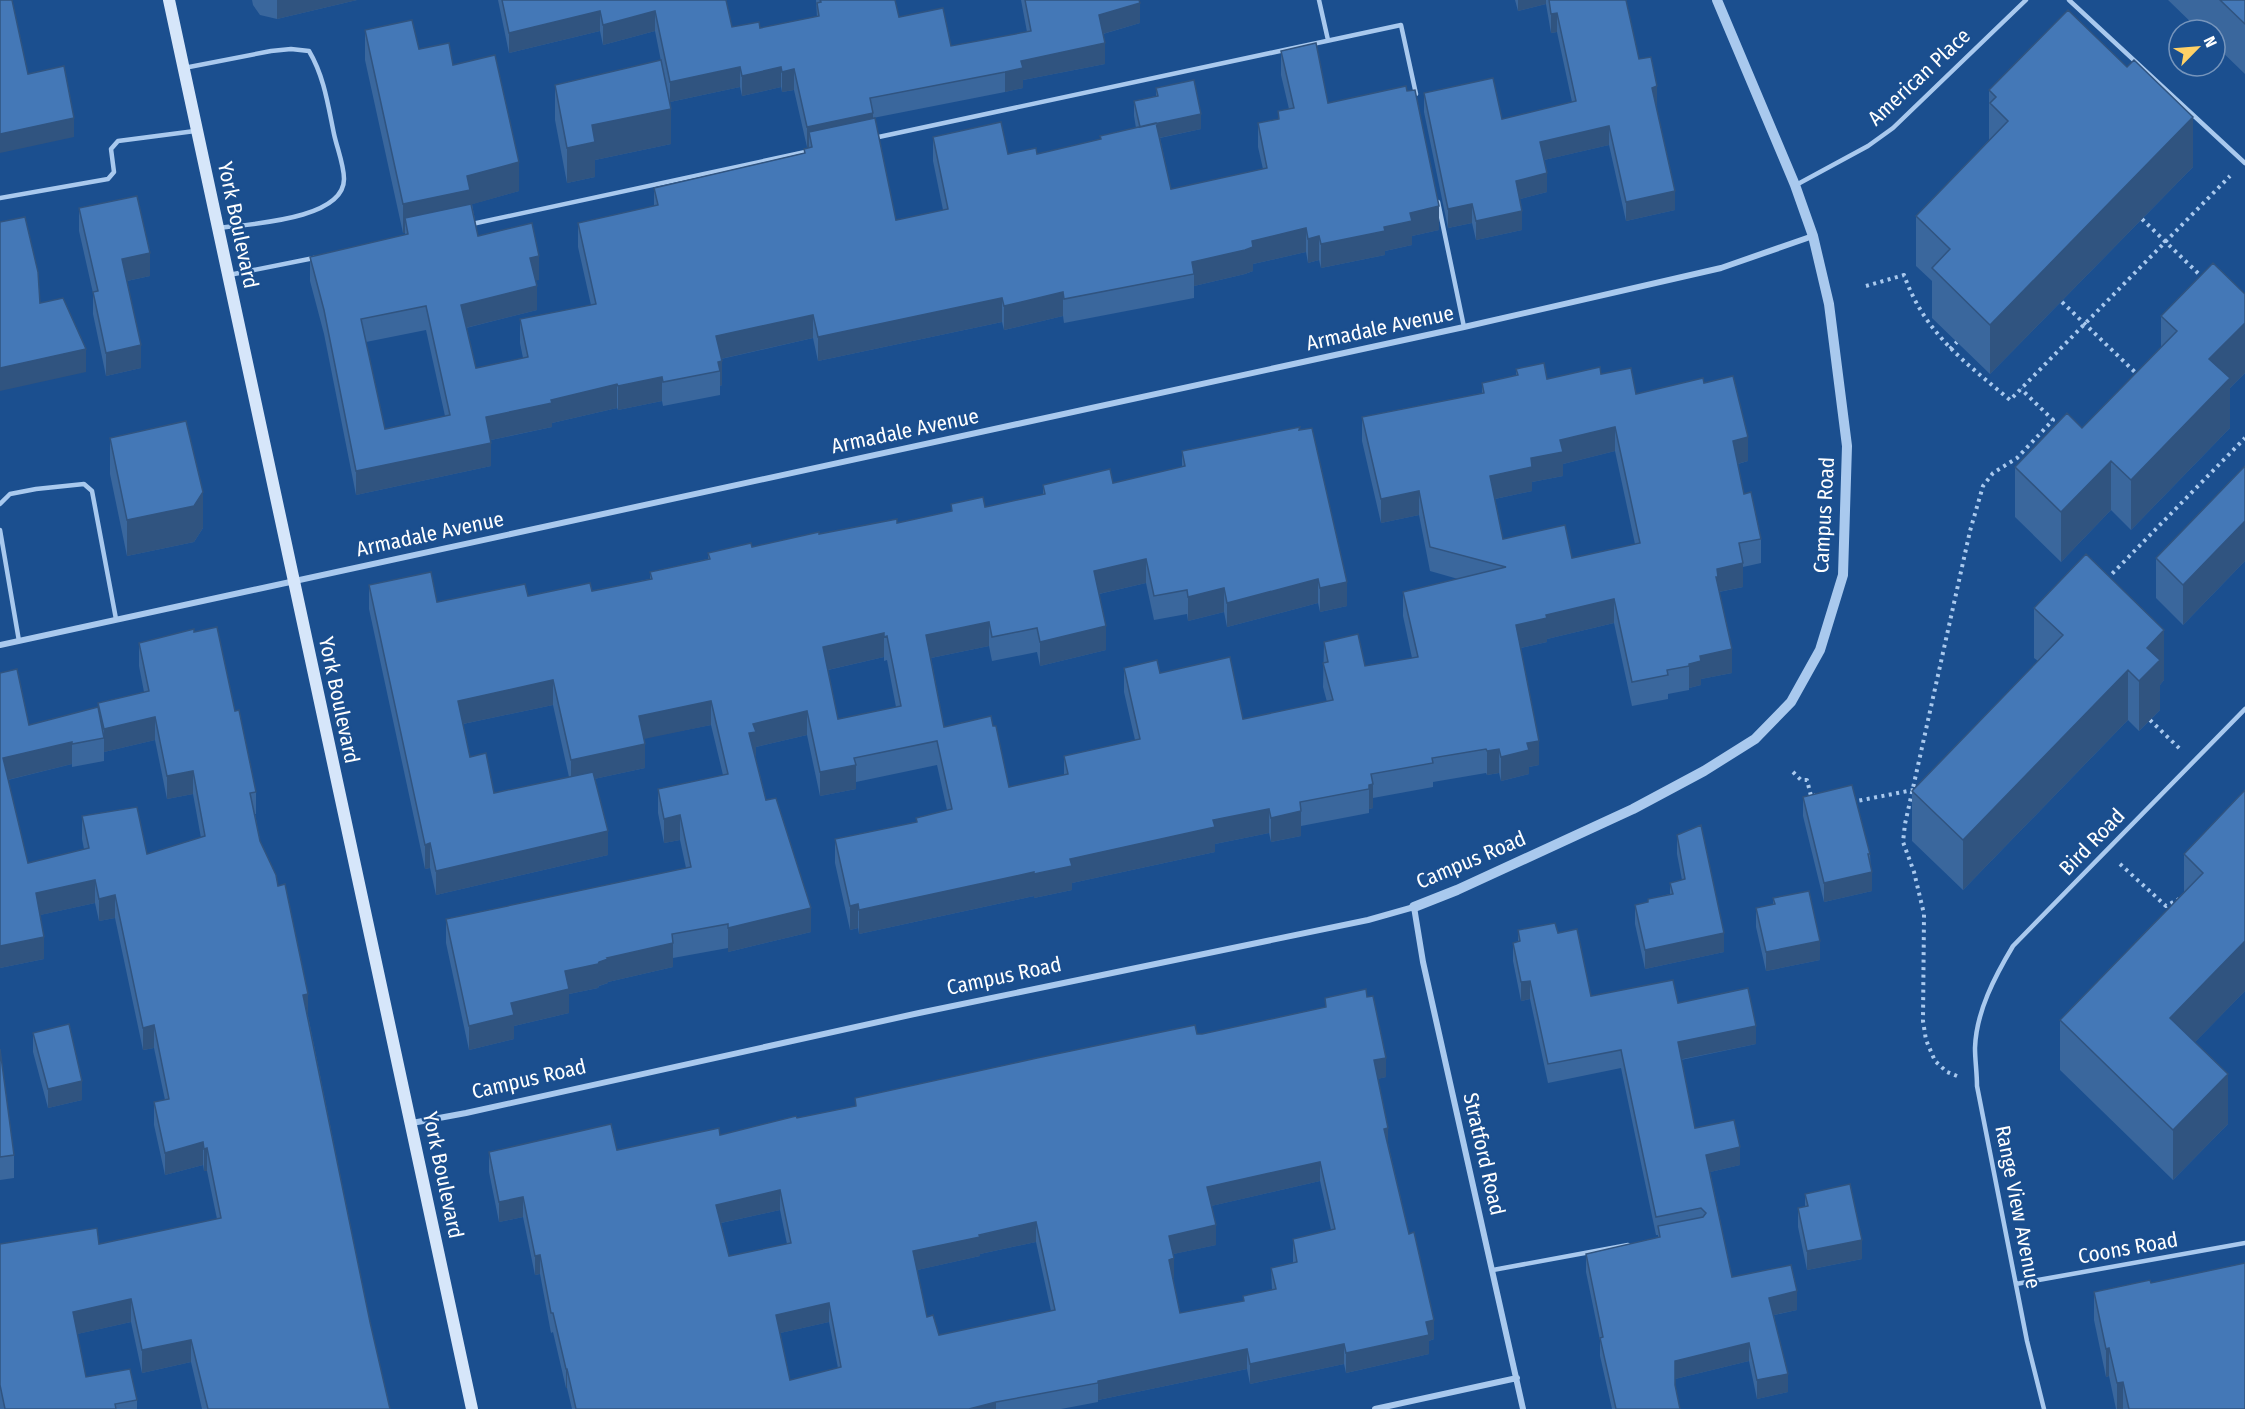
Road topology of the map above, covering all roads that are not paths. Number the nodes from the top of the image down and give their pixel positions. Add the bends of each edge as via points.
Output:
1 (169, 0) edge
2 (1319, 0) edge
3 (1717, 0) edge
4 (2026, 0) edge
5 (2069, 0) edge
6 (1328, 40) junction
7 (184, 68) junction
8 (1418, 106) edge
9 (197, 130) junction
10 (872, 138) edge
11 (814, 151) edge
12 (2245, 163) edge
13 (1796, 185) junction
14 (0, 198) edge
15 (1437, 198) edge
16 (463, 226) edge
17 (219, 228) junction
18 (1813, 236) junction
19 (323, 256) edge
20 (229, 275) junction
21 (1464, 327) junction
22 (0, 504) edge
23 (0, 530) edge
24 (293, 581) junction
25 (116, 619) junction
26 (19, 641) junction
27 (0, 645) edge
28 (2245, 710) edge
29 (1414, 907) junction
30 (1983, 1011) joint
31 (412, 1123) junction
32 (2245, 1243) edge
33 (1634, 1244) edge
34 (1493, 1270) junction
35 (2016, 1284) junction
36 (1517, 1378) junction
37 (472, 1409) edge
38 (1375, 1409) edge
39 (1523, 1409) edge
40 (2044, 1409) edge

1 - 7 main road, York Boulevard
2 - 6 lane
3 - 13 street, Campus Road
4 - 13 lane, American Place via 1893,128
5 - 12 lane
6 - 8 lane via 1401,25
6 - 10 lane
7 - 9 main road, York Boulevard
7 - 17 lane via 291,49 309,51 320,69 344,181 335,200 318,211
9 - 14 lane via 118,141 111,149 114,172 108,179
9 - 17 main road, York Boulevard
11 - 16 lane
13 - 18 street, Campus Road
15 - 21 lane
17 - 20 main road, York Boulevard
18 - 21 street, Armadale Avenue via 1720,268
18 - 29 street, Campus Road via 1829,304 1847,446 1843,574 1820,650 1791,702 1755,739 1704,771 1633,809
19 - 20 lane
20 - 24 main road, York Boulevard
21 - 24 street, Armadale Avenue
22 - 25 lane via 10,494 36,489 84,484 92,491
23 - 26 lane
24 - 25 street, Armadale Avenue
24 - 31 main road, York Boulevard
25 - 26 street, Armadale Avenue
26 - 27 street, Armadale Avenue
28 - 30 lane, Bird Road via 2013,946 1997,973
29 - 31 street, Campus Road via 1368,920
29 - 34 street, Stratford Road
30 - 35 lane, Range View Avenue via 1975,1046 1977,1086
31 - 37 main road, York Boulevard
32 - 35 lane, Coons Road
33 - 34 lane
34 - 36 street, Stratford Road
35 - 40 lane, Range View Avenue
36 - 38 street
36 - 39 street, Stratford Road

